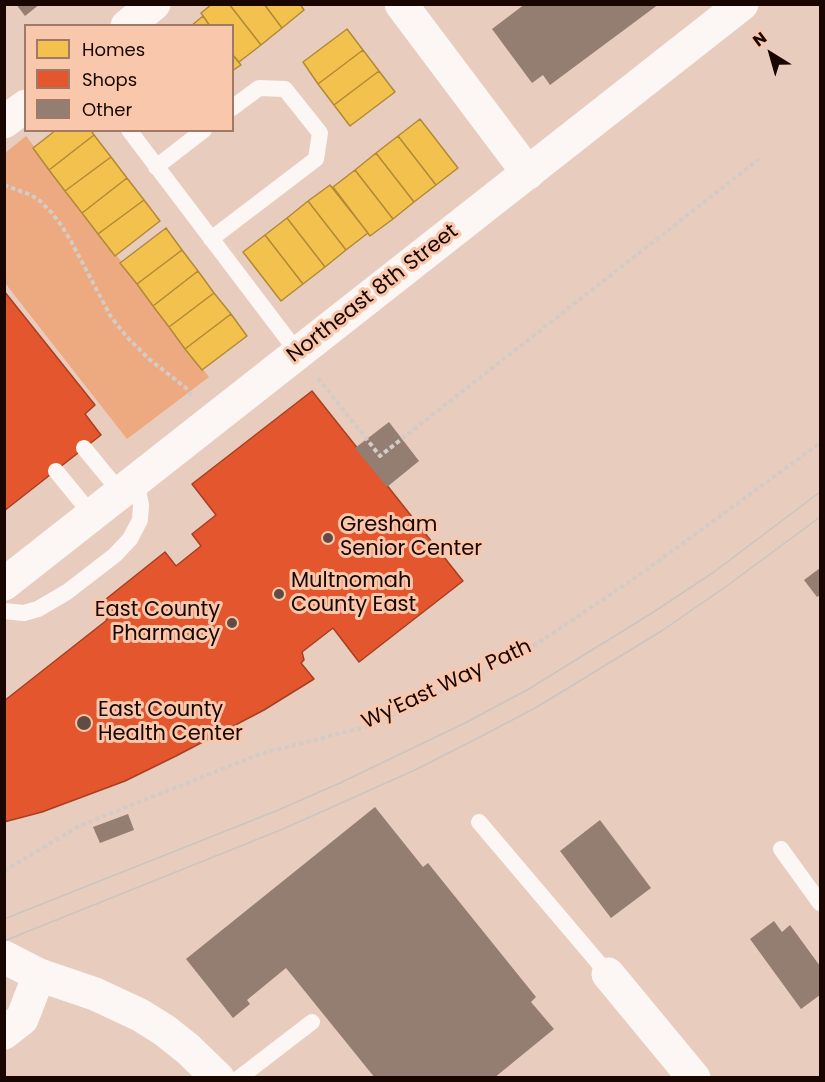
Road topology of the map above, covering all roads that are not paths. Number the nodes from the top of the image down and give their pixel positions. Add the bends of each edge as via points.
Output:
1 (154, 4) edge
2 (401, 4) edge
3 (742, 4) edge
4 (129, 24) edge
5 (24, 107) edge
6 (234, 107) edge
7 (4, 122) edge
8 (130, 132) edge
9 (201, 132) edge
10 (156, 167) junction
11 (528, 172) junction
12 (212, 239) junction
13 (298, 353) junction
14 (84, 448) dead end
15 (56, 471) dead end
16 (128, 487) junction
17 (92, 515) junction
18 (4, 584) edge
19 (4, 611) edge
20 (479, 822) dead end
21 (781, 849) dead end
22 (820, 903) edge
23 (4, 957) edge
24 (608, 974) joint
25 (39, 975) junction
26 (312, 1022) dead end
27 (4, 1033) edge
28 (689, 1076) edge
29 (218, 1077) edge
30 (239, 1077) edge

1 - 4 street
2 - 11 street
3 - 11 street, Northeast 8th Street
5 - 7 street
6 - 12 lane via 259,88 285,88 320,133 316,159
8 - 10 lane
9 - 10 lane
10 - 12 lane
11 - 13 street, Northeast 8th Street
12 - 13 lane
13 - 16 street, Northeast 8th Street
14 - 16 lane
15 - 17 lane
16 - 17 street, Northeast 8th Street
16 - 19 lane via 141,505 140,520 115,555 38,609 24,613
17 - 18 street, Northeast 8th Street
20 - 24 lane
21 - 22 lane
23 - 25 street
24 - 28 street
25 - 27 street via 22,1019
25 - 29 street via 140,1015 188,1049
26 - 30 lane

